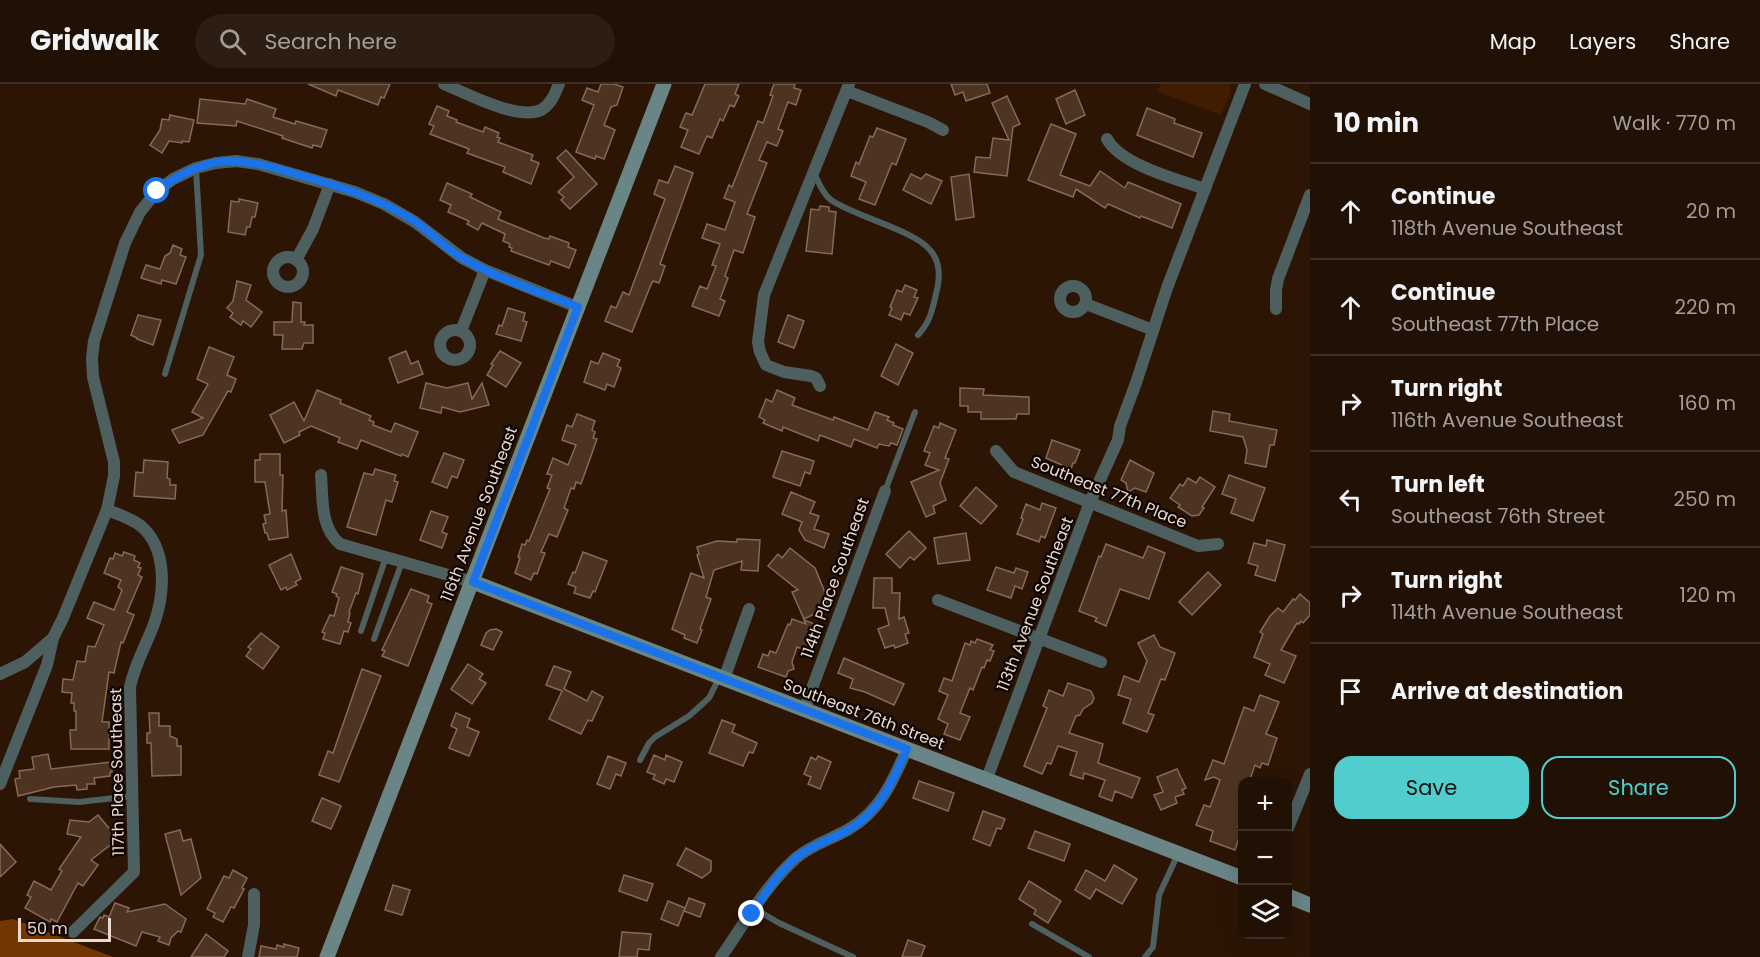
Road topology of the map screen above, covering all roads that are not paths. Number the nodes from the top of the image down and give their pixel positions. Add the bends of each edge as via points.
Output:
1 (444, 84) edge
2 (559, 84) edge
3 (664, 84) edge
4 (1245, 84) edge
5 (1265, 84) edge
6 (848, 87) edge
7 (1310, 104) edge
8 (943, 130) dead end
9 (1107, 139) dead end
10 (196, 168) junction
11 (813, 173) junction
12 (330, 184) junction
13 (1205, 189) junction
14 (1309, 203) edge
15 (296, 260) dead end
16 (485, 270) junction
17 (1086, 304) dead end
18 (578, 307) junction
19 (1276, 309) dead end
20 (1153, 330) junction
21 (461, 331) dead end
22 (918, 335) dead end
23 (165, 374) dead end
24 (820, 386) dead end
25 (915, 412) dead end
26 (996, 451) dead end
27 (321, 475) dead end
28 (885, 491) joint
29 (1090, 502) junction
30 (107, 510) junction
31 (1218, 544) dead end
32 (386, 557) junction
33 (402, 562) junction
34 (473, 582) junction
35 (938, 600) dead end
36 (749, 609) dead end
37 (361, 631) dead end
38 (53, 638) junction
39 (1039, 638) junction
40 (374, 639) dead end
41 (1101, 662) dead end
42 (0, 674) edge
43 (722, 678) junction
44 (804, 710) junction
45 (907, 749) junction
46 (640, 760) dead end
47 (1310, 774) edge
48 (986, 781) junction
49 (0, 784) edge
50 (133, 796) junction
51 (30, 799) dead end
52 (1292, 816) edge
53 (1179, 853) junction
54 (1238, 876) edge
55 (254, 894) dead end
56 (1292, 898) edge
57 (1310, 904) edge
58 (755, 909) junction
59 (1032, 924) dead end
60 (73, 932) dead end
61 (248, 957) edge
62 (327, 957) edge
63 (721, 957) edge
64 (853, 957) edge
65 (1089, 957) edge
66 (1145, 957) edge

1 - 2 street via 523,113 549,104
3 - 18 street, 116th Avenue Southeast
4 - 13 street
5 - 7 street
6 - 8 street
6 - 11 street
9 - 13 street via 1112,149 1131,161
10 - 12 street via 237,161
10 - 23 lane via 201,255
10 - 30 street via 157,191 140,212 125,243 94,340 93,377 114,462
11 - 22 lane via 830,199 930,249 938,265 939,283 928,324
11 - 24 street via 764,296 758,342 762,360 773,369 811,376
12 - 15 street
12 - 16 street via 384,204
13 - 20 street, 113th Avenue Southeast
14 - 19 street via 1278,279
16 - 18 street
16 - 21 street
17 - 20 street
18 - 34 street, 116th Avenue Southeast
20 - 29 street, 113th Avenue Southeast via 1118,440
25 - 28 lane
26 - 29 street, Southeast 77th Place via 1014,472
27 - 32 street via 325,519 332,537 340,544
28 - 44 street, 114th Place Southeast
29 - 31 street, Southeast 77th Place via 1198,546
29 - 39 street, 113th Avenue Southeast
30 - 38 street
30 - 50 street, 117th Place Southeast via 132,520 150,536 160,555 155,620 130,687
32 - 33 street
32 - 37 lane
33 - 34 street
33 - 40 lane
34 - 43 street, Southeast 76th Street
34 - 62 street, 116th Avenue Southeast
35 - 39 street
36 - 43 street
38 - 42 street via 25,662
38 - 49 street via 47,665
39 - 41 street
39 - 48 street, 113th Avenue Southeast
43 - 44 street, Southeast 76th Street
43 - 46 lane via 709,698 656,737
44 - 45 street, Southeast 76th Street
45 - 48 street, Southeast 76th Street
45 - 58 street via 875,808 850,829 799,855
47 - 52 street
48 - 53 street, Southeast 76th Street
50 - 51 lane via 80,802
50 - 60 street, 117th Place Southeast via 134,872
53 - 54 street, Southeast 76th Street
53 - 66 lane via 1159,895 1153,947
55 - 61 street
56 - 57 street
58 - 63 street
58 - 64 lane
59 - 65 lane

